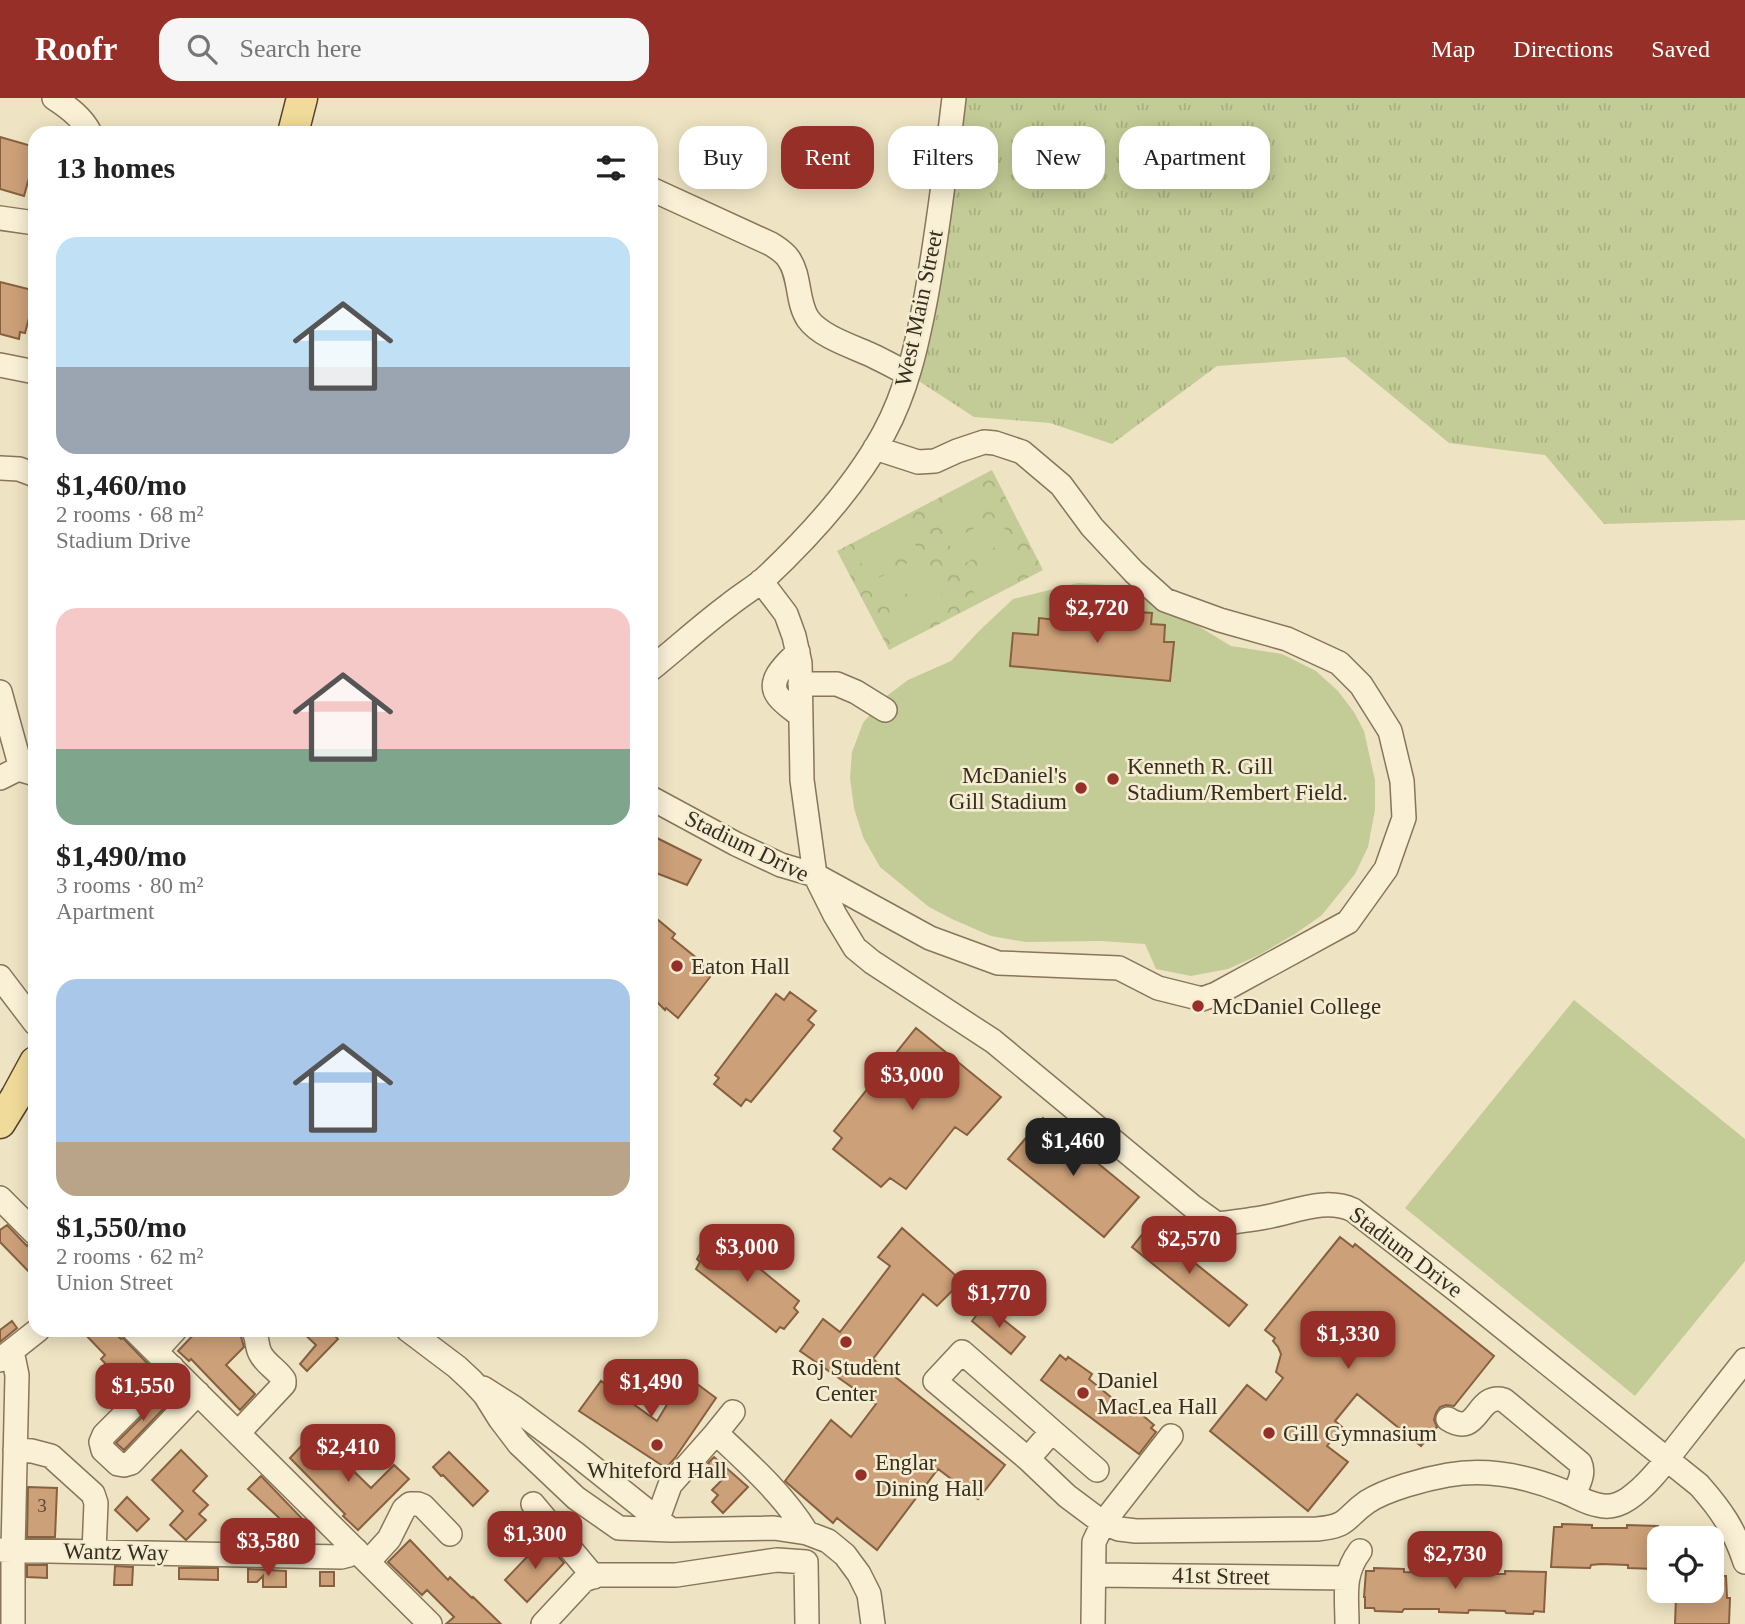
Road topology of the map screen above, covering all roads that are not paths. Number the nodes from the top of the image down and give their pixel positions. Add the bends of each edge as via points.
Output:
1 (54, 98) edge
2 (302, 98) edge
3 (954, 98) edge
4 (85, 126) edge
5 (295, 126) edge
6 (658, 192) edge
7 (0, 218) edge
8 (28, 222) edge
9 (0, 365) edge
10 (28, 371) edge
11 (908, 374) junction
12 (875, 448) junction
13 (0, 468) edge
14 (28, 472) edge
15 (761, 581) junction
16 (797, 652) junction
17 (658, 663) edge
18 (800, 684) junction
19 (0, 692) edge
20 (886, 710) dead end
21 (801, 716) junction
22 (18, 774) edge
23 (658, 802) edge
24 (815, 875) junction
25 (0, 977) edge
26 (28, 1014) edge
27 (26, 1092) edge
28 (0, 1123) edge
29 (0, 1198) edge
30 (28, 1226) edge
31 (29, 1337) edge
32 (141, 1337) edge
33 (169, 1337) edge
34 (256, 1337) edge
35 (417, 1337) edge
36 (156, 1351) junction
37 (6, 1355) edge
38 (1745, 1360) edge
39 (172, 1367) junction
40 (472, 1381) junction
41 (198, 1393) junction
42 (733, 1412) dead end
43 (1448, 1419) dead end
44 (1052, 1432) junction
45 (238, 1433) junction
46 (716, 1433) junction
47 (1171, 1436) dead end
48 (15, 1450) junction
49 (1667, 1458) junction
50 (1028, 1459) junction
51 (1097, 1470) dead end
52 (1574, 1495) junction
53 (533, 1504) dead end
54 (1103, 1524) junction
55 (664, 1525) junction
56 (807, 1533) junction
57 (450, 1534) dead end
58 (6, 1550) edge
59 (1360, 1551) dead end
60 (94, 1552) junction
61 (362, 1556) junction
62 (1745, 1562) edge
63 (1094, 1575) junction
64 (594, 1577) junction
65 (1347, 1577) junction
66 (13, 1624) edge
67 (430, 1624) edge
68 (543, 1624) edge
69 (807, 1624) edge
70 (873, 1624) edge
71 (1093, 1624) edge
72 (1347, 1624) edge

1 - 4 street
2 - 5 main road
3 - 11 street, West Main Street via 932,264
6 - 11 street via 771,244 790,260 808,320
7 - 8 street
9 - 10 street
11 - 12 street, West Main Street
12 - 15 street, West Main Street via 833,506
12 - 24 street via 918,462 935,461 984,442 1022,452 1061,485 1092,527 1165,600 1287,639 1339,663 1361,685 1390,731 1402,780 1404,818 1386,869 1348,922 1202,999 1158,988 1119,968 998,963 930,938
13 - 14 street
15 - 16 street via 786,614
15 - 17 street, West Main Street
16 - 18 street
16 - 21 street via 774,682 776,695
18 - 20 street via 837,684
18 - 21 street
19 - 22 street via 19,761
21 - 24 street via 802,780
23 - 24 street, Stadium Drive via 781,865
24 - 49 street, Stadium Drive via 855,948 993,1041 1208,1218 1217,1223 1248,1220 1331,1204 1353,1210
25 - 26 street
27 - 28 main road
29 - 30 street
31 - 37 street
32 - 36 street
33 - 36 street
34 - 45 street via 260,1355 284,1384
35 - 40 street
36 - 39 street
37 - 48 street via 17,1374
38 - 49 street
39 - 41 street
39 - 41 street via 104,1435 103,1450 118,1464 131,1463
40 - 55 street via 576,1454
40 - 55 street via 519,1444 576,1498 620,1528
41 - 45 street
42 - 46 street
43 - 52 street via 1467,1424 1490,1400 1504,1400 1580,1463
44 - 50 street
44 - 50 street via 962,1352 935,1381
44 - 51 street
45 - 61 street
46 - 55 street via 670,1485
46 - 56 street via 793,1511
47 - 54 street
48 - 58 street
48 - 60 street via 51,1456 93,1494
49 - 52 street via 1641,1488 1615,1505 1598,1506
49 - 62 street, Stadium Drive via 1718,1507
50 - 54 street
52 - 54 street via 1514,1476 1469,1473 1402,1486 1368,1501 1345,1522 1327,1528 1136,1531
53 - 64 street
54 - 63 street via 1094,1542
55 - 56 street
56 - 70 street via 828,1541 859,1574 869,1594
57 - 61 street via 424,1507 410,1504 389,1539
58 - 60 street, Wantz Way
58 - 66 street
59 - 65 street
60 - 61 street, Wantz Way
61 - 67 street
63 - 65 street, 41st Street
63 - 71 street
64 - 68 street via 584,1580
64 - 69 street via 676,1575 777,1560 806,1562
65 - 72 street

